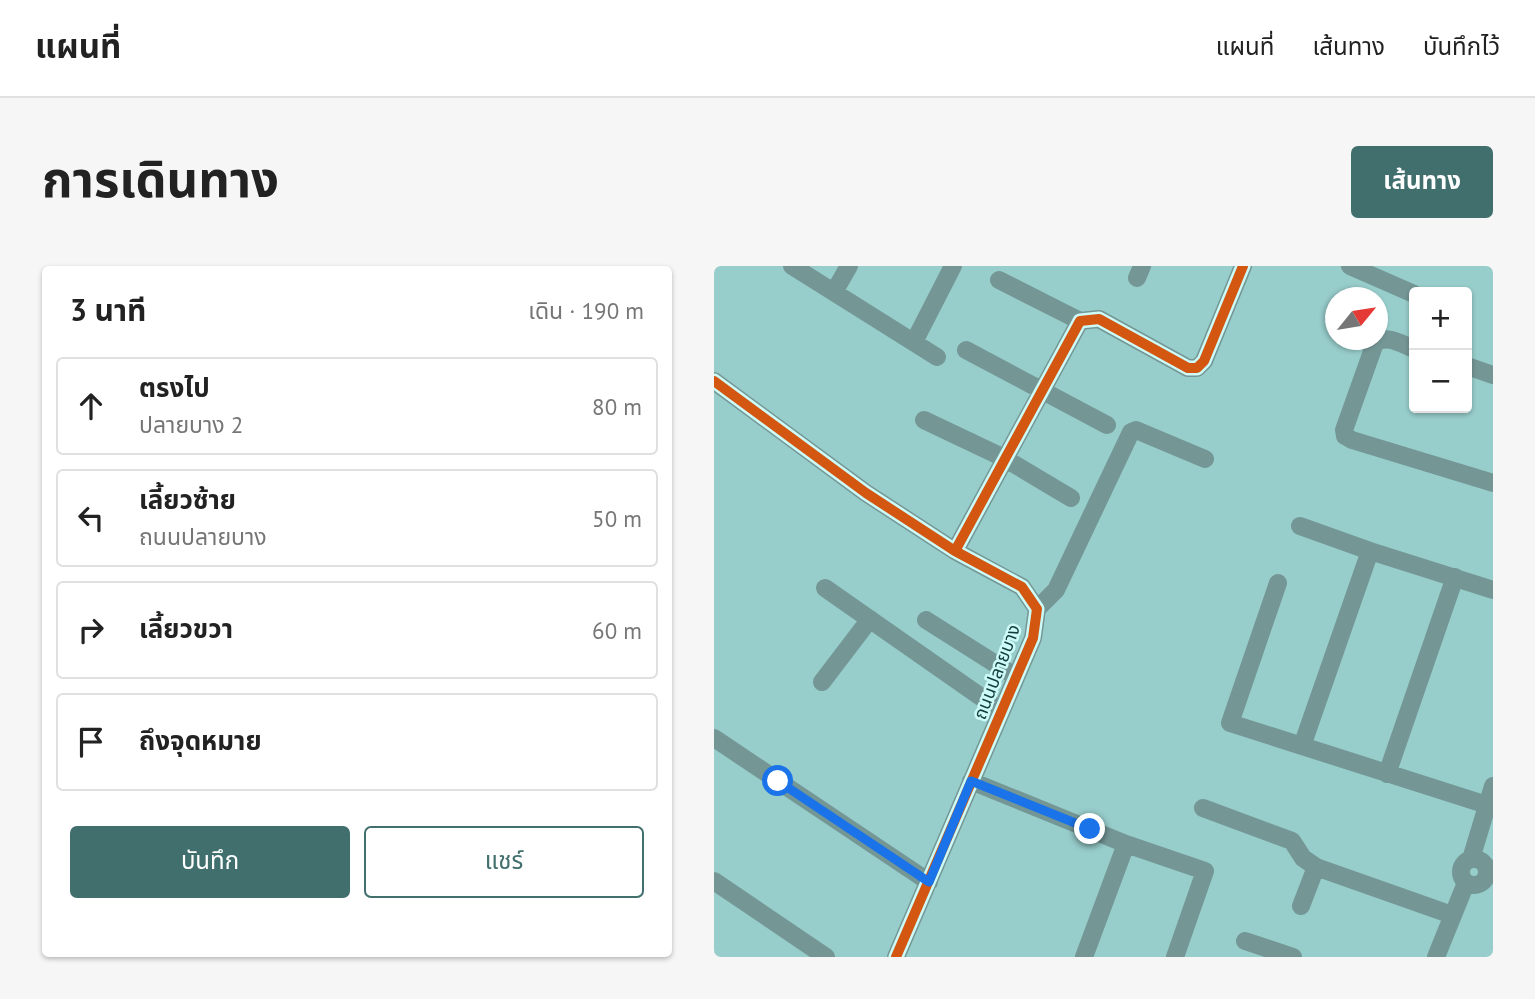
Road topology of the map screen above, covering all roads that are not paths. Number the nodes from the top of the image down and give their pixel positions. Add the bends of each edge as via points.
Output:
1 (792, 266) edge
2 (849, 266) edge
3 (953, 266) edge
4 (1243, 266) edge
5 (1350, 266) edge
6 (999, 280) dead end
7 (834, 292) junction
8 (1409, 292) edge
9 (1080, 321) junction
10 (914, 342) junction
11 (1409, 347) edge
12 (966, 350) dead end
13 (937, 357) dead end
14 (1472, 368) edge
15 (1493, 375) edge
16 (714, 381) edge
17 (1042, 390) junction
18 (925, 420) dead end
19 (1107, 425) dead end
20 (1004, 458) junction
21 (1205, 459) dead end
22 (1493, 483) edge
23 (1071, 498) dead end
24 (1300, 526) dead end
25 (955, 551) junction
26 (1370, 551) junction
27 (1455, 577) junction
28 (1278, 583) dead end
29 (825, 588) dead end
30 (1493, 590) edge
31 (1037, 609) junction
32 (870, 619) junction
33 (926, 620) dead end
34 (1016, 677) junction
35 (822, 682) dead end
36 (1001, 711) junction
37 (714, 738) edge
38 (1302, 746) junction
39 (1387, 774) junction
40 (971, 781) junction
41 (1493, 786) edge
42 (1487, 806) junction
43 (1203, 808) dead end
44 (1126, 844) junction
45 (1471, 859) junction
46 (1316, 867) junction
47 (1490, 876) edge
48 (714, 881) edge
49 (929, 882) junction
50 (1466, 883) junction
51 (1301, 906) dead end
52 (1452, 915) junction
53 (1245, 941) dead end
54 (1440, 956) edge
55 (826, 957) edge
56 (896, 957) edge
57 (1084, 957) edge
58 (1175, 957) edge
59 (1293, 957) edge

1 - 7 street
2 - 7 street
3 - 10 street
4 - 9 street via 1204,361 1197,368 1188,368 1100,319
5 - 8 street
6 - 9 street
7 - 10 street
9 - 17 street
10 - 13 street
11 - 22 street via 1385,338 1375,343 1345,436
12 - 17 street
14 - 15 street
16 - 25 street, ถนนปลายบาง via 866,493
17 - 19 street
17 - 20 street
18 - 20 street
20 - 23 street
20 - 25 street
21 - 31 street via 1136,429 1131,432 1056,590
24 - 26 street
25 - 31 street, ถนนปลายบาง via 1022,587
26 - 27 street
26 - 38 street
27 - 30 street
27 - 39 street
28 - 38 street via 1230,723
29 - 32 street
31 - 34 street, ถนนปลายบาง via 1033,638
32 - 35 street
32 - 36 street
33 - 34 street
34 - 36 street, ถนนปลายบาง
36 - 40 street, ถนนปลายบาง
37 - 49 street
38 - 39 street
39 - 42 street
40 - 44 street
40 - 49 street, ถนนปลายบาง
41 - 42 street
42 - 45 street
43 - 46 street via 1292,841
44 - 57 street
44 - 58 street via 1205,871
45 - 47 street via 1481,861
45 - 50 street via 1461,870
46 - 51 street
46 - 52 street
47 - 50 street via 1481,884
48 - 55 street
49 - 56 street, ถนนปลายบาง
50 - 52 street
52 - 54 street
53 - 59 street

